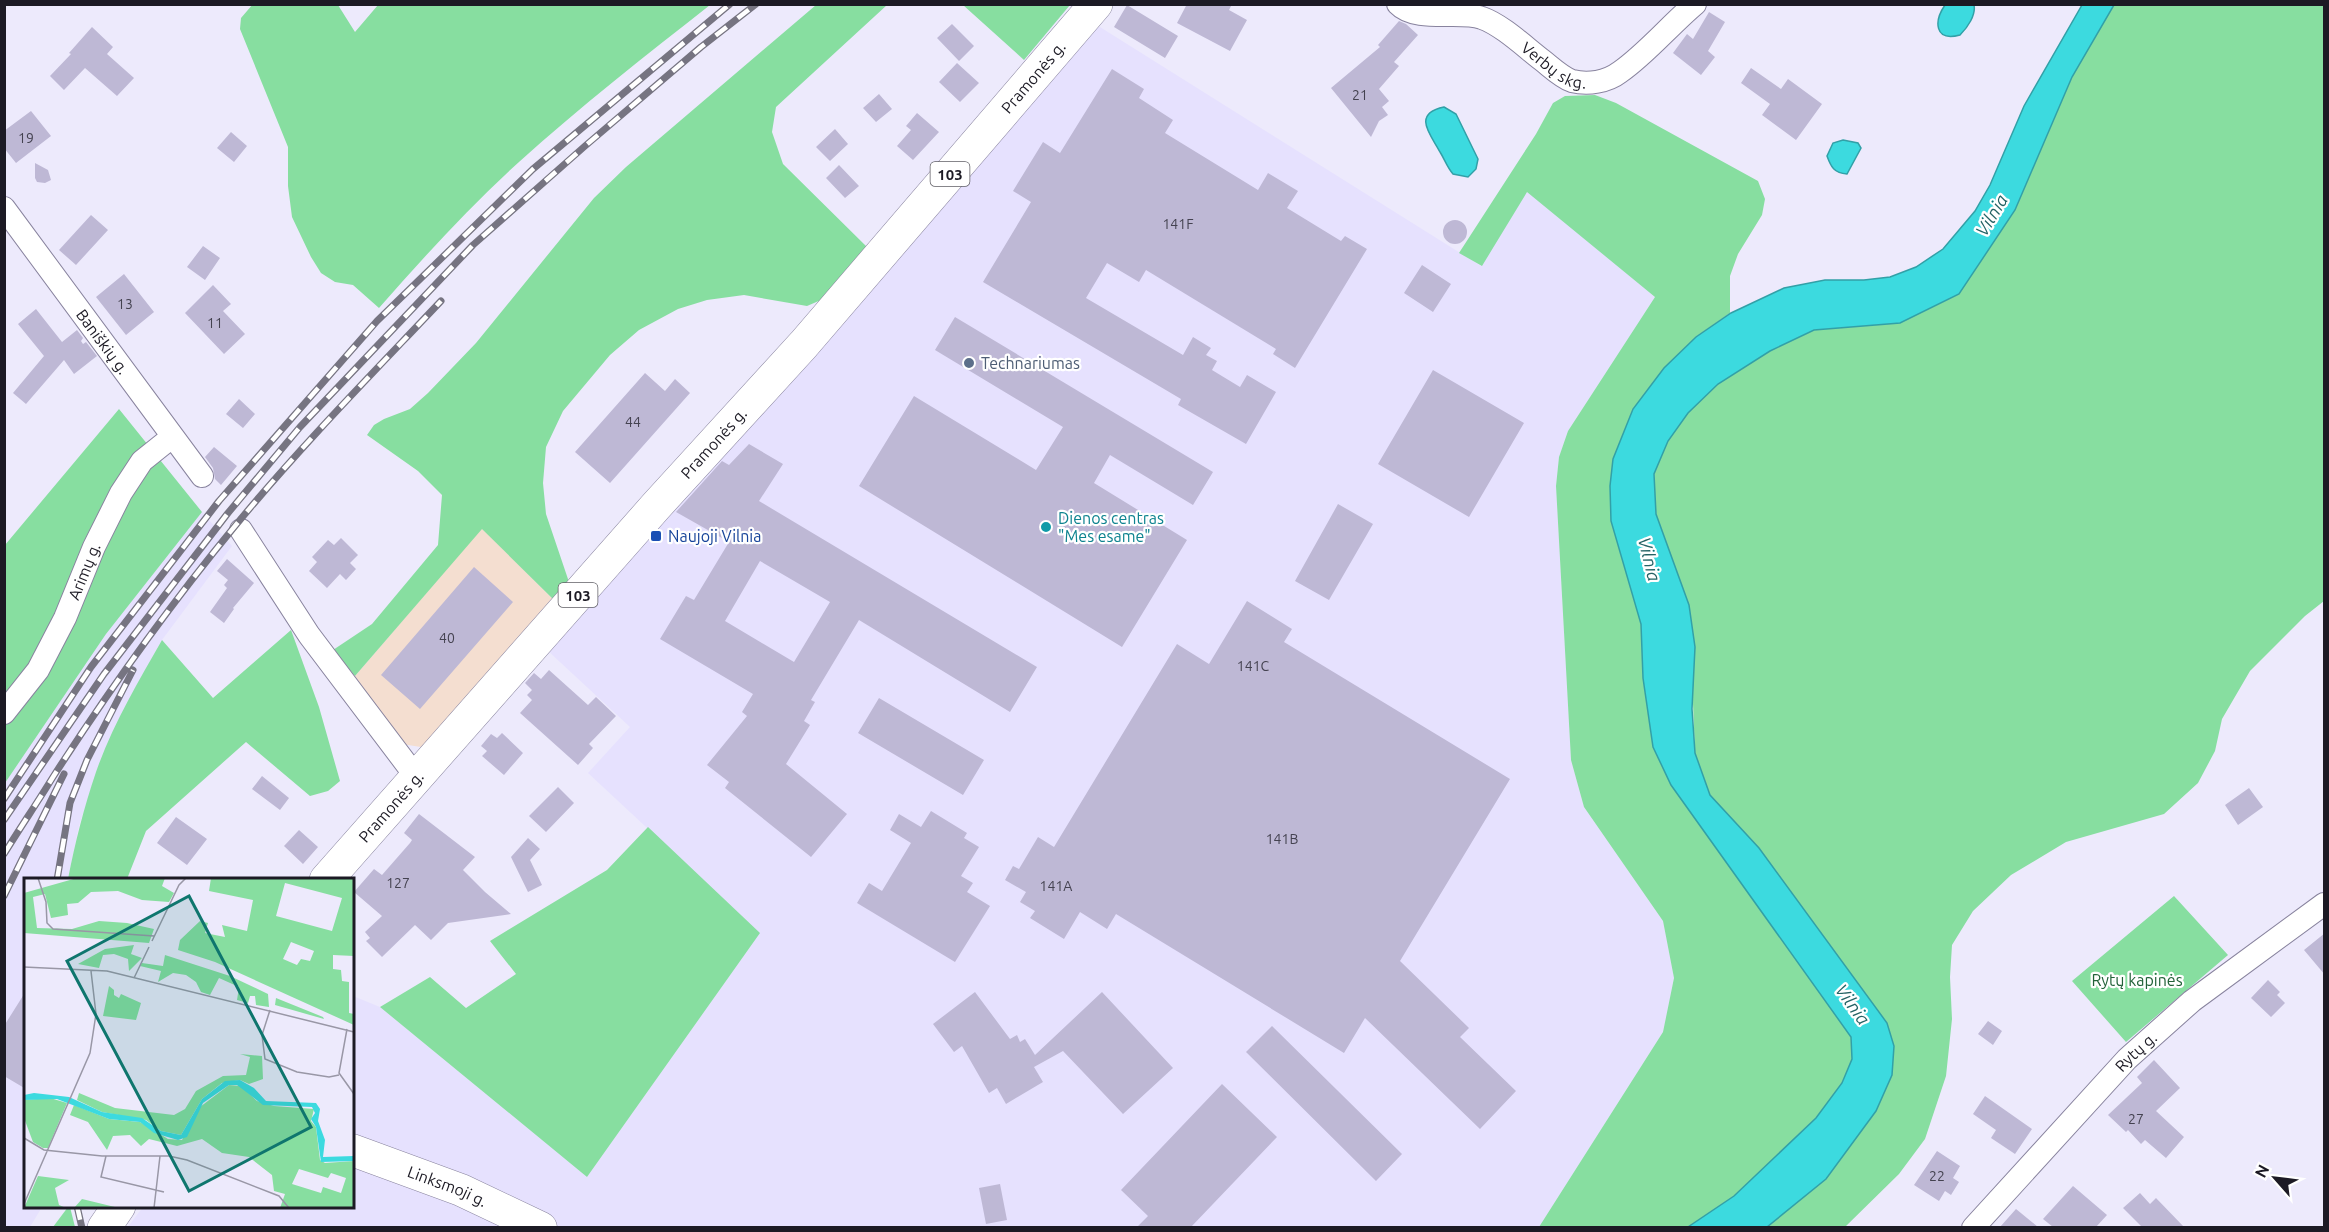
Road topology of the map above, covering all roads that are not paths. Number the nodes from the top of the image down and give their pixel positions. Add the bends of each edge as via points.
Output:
1 (1096, 4) edge
2 (1398, 4) edge
3 (1695, 4) edge
4 (4, 208) edge
5 (172, 437) junction
6 (202, 476) dead end
7 (241, 530) dead end
8 (4, 713) edge
9 (417, 778) junction
10 (327, 878) edge
11 (2325, 904) edge
12 (354, 1151) edge
13 (118, 1208) edge
14 (104, 1227) edge
15 (541, 1227) edge
16 (1973, 1227) edge

1 - 9 main road, Pramonės g. / 103 via 804,344
2 - 3 street, Verbų skg. via 1430,16 1482,18 1556,72 1586,83 1600,82 1619,73
4 - 5 street, Baniškių g.
5 - 6 street, Baniškių g.
5 - 8 street, Arimų g. via 142,461 121,493 38,670
7 - 9 street via 309,635
9 - 10 main road, Pramonės g. / 103
11 - 16 street, Rytų g. via 2192,1001 2127,1059
12 - 15 main road, Linksmoji g. via 461,1190
13 - 14 main road

